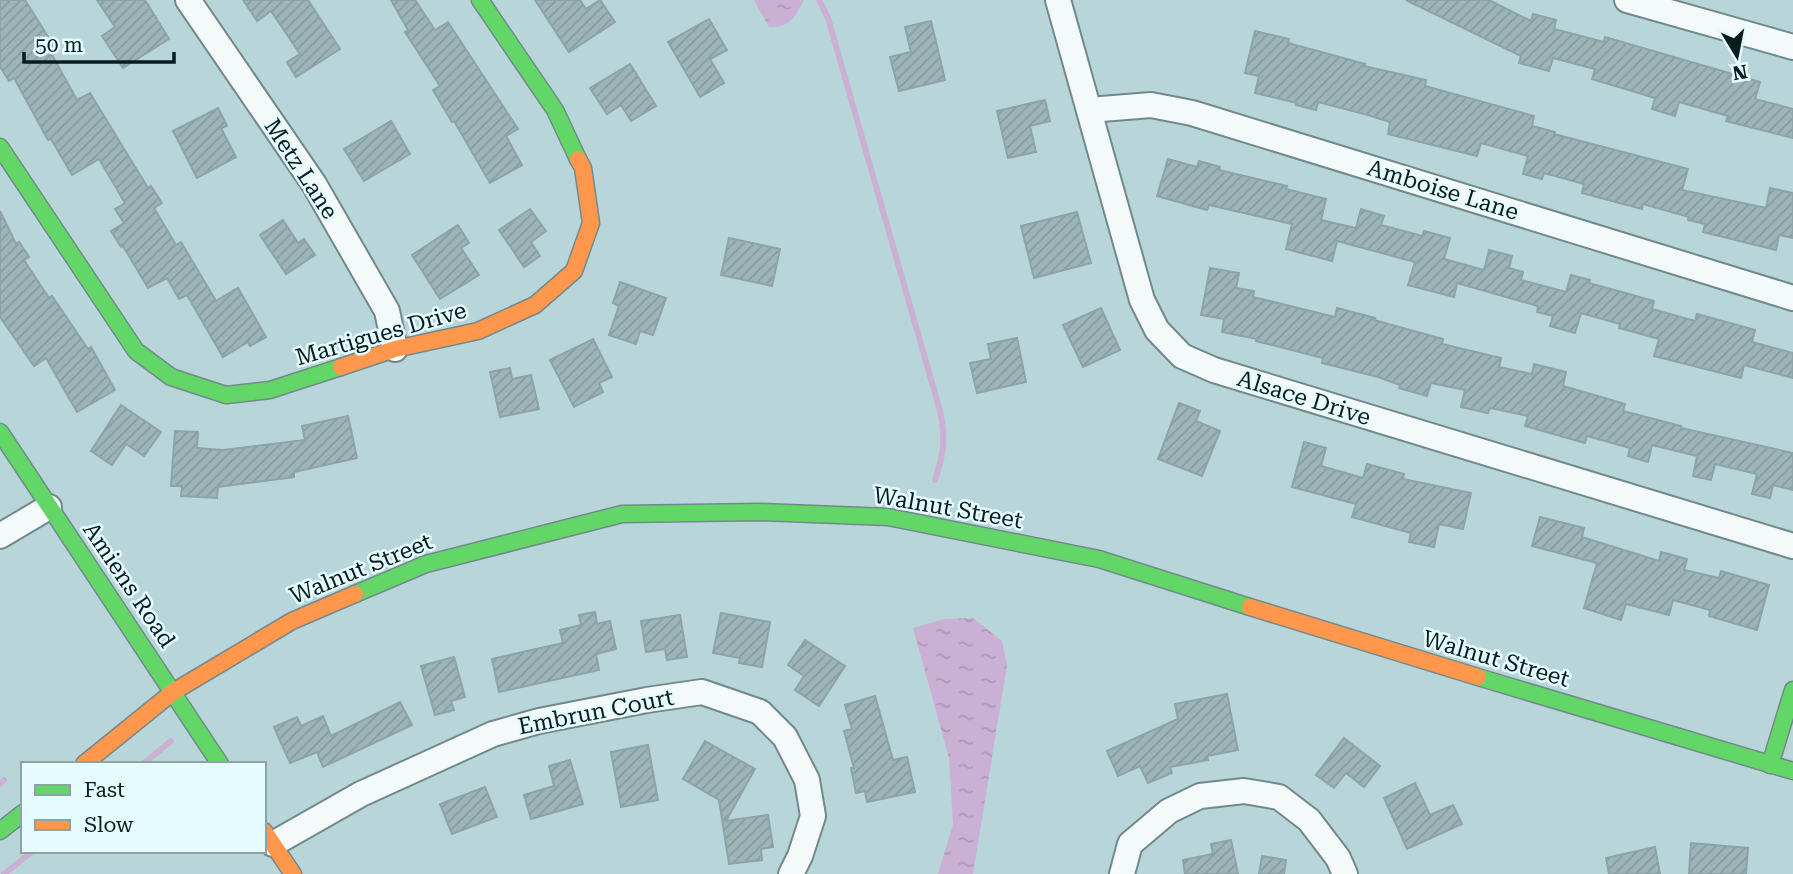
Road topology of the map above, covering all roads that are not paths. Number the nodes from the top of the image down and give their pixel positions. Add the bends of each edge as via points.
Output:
1 (188, 0) edge
2 (480, 0) edge
3 (1058, 0) edge
4 (1628, 0) edge
5 (1793, 47) edge
6 (1089, 110) junction
7 (0, 147) edge
8 (1793, 298) edge
9 (395, 349) junction
10 (0, 432) edge
11 (49, 507) junction
12 (0, 537) edge
13 (1793, 546) edge
14 (1793, 690) edge
15 (173, 692) junction
16 (86, 762) edge
17 (219, 762) edge
18 (1770, 765) junction
19 (1793, 771) edge
20 (21, 815) edge
21 (0, 831) edge
22 (268, 838) edge
23 (293, 874) edge
24 (791, 874) edge
25 (1122, 874) edge
26 (1345, 874) edge

1 - 9 street, Metz Lane via 314,184 387,311
2 - 9 street, Martigues Drive via 555,110 583,168 591,223 573,271 535,306 478,331
3 - 6 street, Alsace Drive
4 - 5 street
6 - 8 street, Amboise Lane via 1151,105 1192,113
6 - 13 street, Alsace Drive via 1142,300 1157,330 1182,356 1306,399
7 - 9 street, Martigues Drive via 136,351 170,377 226,395 270,390
10 - 11 street, Amiens Road
11 - 12 street
11 - 15 street, Amiens Road
14 - 18 street
15 - 16 street, Walnut Street
15 - 17 street, Amiens Road
15 - 18 street, Walnut Street via 292,621 426,564 609,517 760,512 888,517 1098,558
18 - 19 street, Walnut Street
20 - 21 street
22 - 23 street
22 - 24 street, Embrun Court via 493,734 539,721 702,692 760,712 785,737 807,780 813,816
25 - 26 street via 1130,844 1169,811 1200,796 1244,791 1279,797 1309,820

